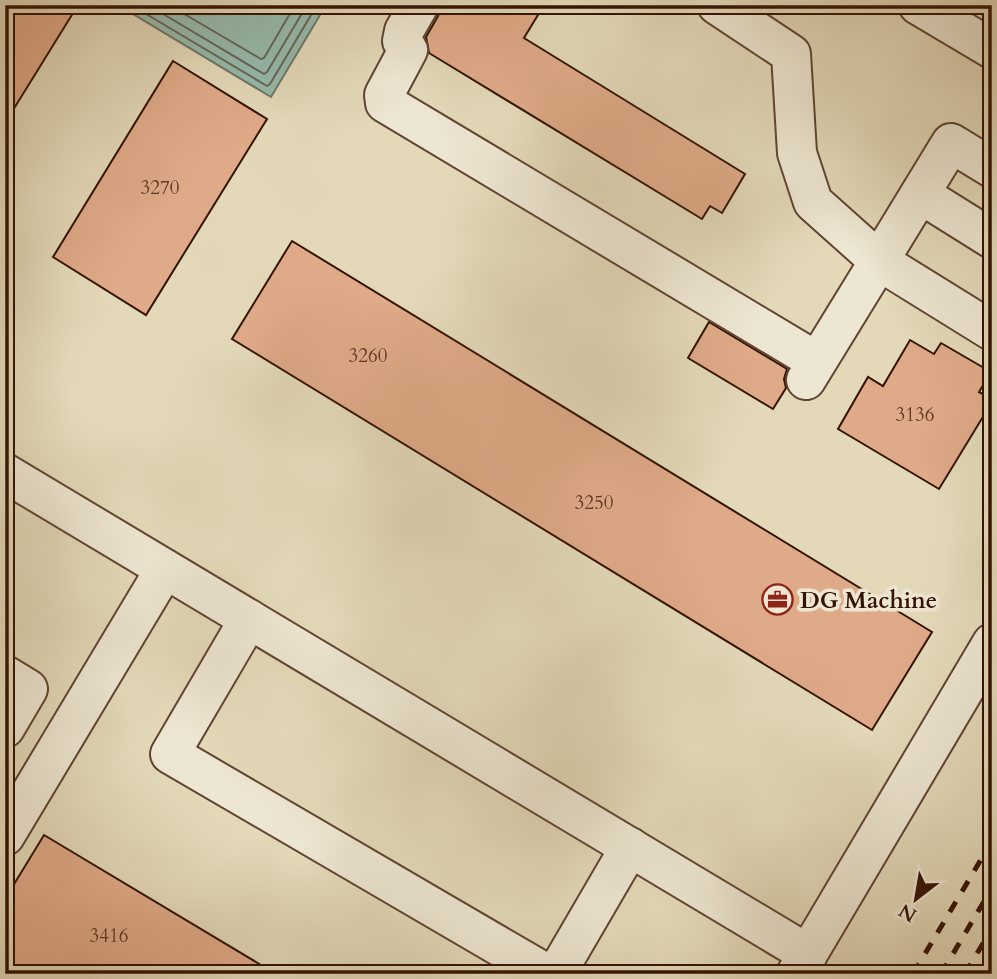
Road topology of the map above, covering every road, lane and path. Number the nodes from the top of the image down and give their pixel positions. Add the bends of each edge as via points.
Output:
1 (419, 5) edge
2 (717, 5) edge
3 (918, 5) edge
4 (992, 49) edge
5 (992, 168) edge
6 (920, 194) junction
7 (992, 239) edge
8 (879, 261) junction
9 (992, 331) edge
10 (5, 473) edge
11 (165, 569) junction
12 (249, 619) junction
13 (992, 643) edge
14 (5, 675) edge
15 (5, 728) edge
16 (5, 836) edge
17 (630, 847) junction
18 (802, 964) edge
19 (547, 974) edge
20 (556, 974) edge

1 - 8 street via 404,31 402,41 408,50 384,103 811,370
2 - 8 street via 791,54 797,153 813,202
3 - 4 street
5 - 6 street via 951,144
6 - 7 street
6 - 8 street
8 - 9 street
10 - 11 street
11 - 12 street
11 - 16 street
12 - 17 street
12 - 19 street via 170,754
13 - 18 street
14 - 15 street via 28,689
17 - 18 street
17 - 20 street

